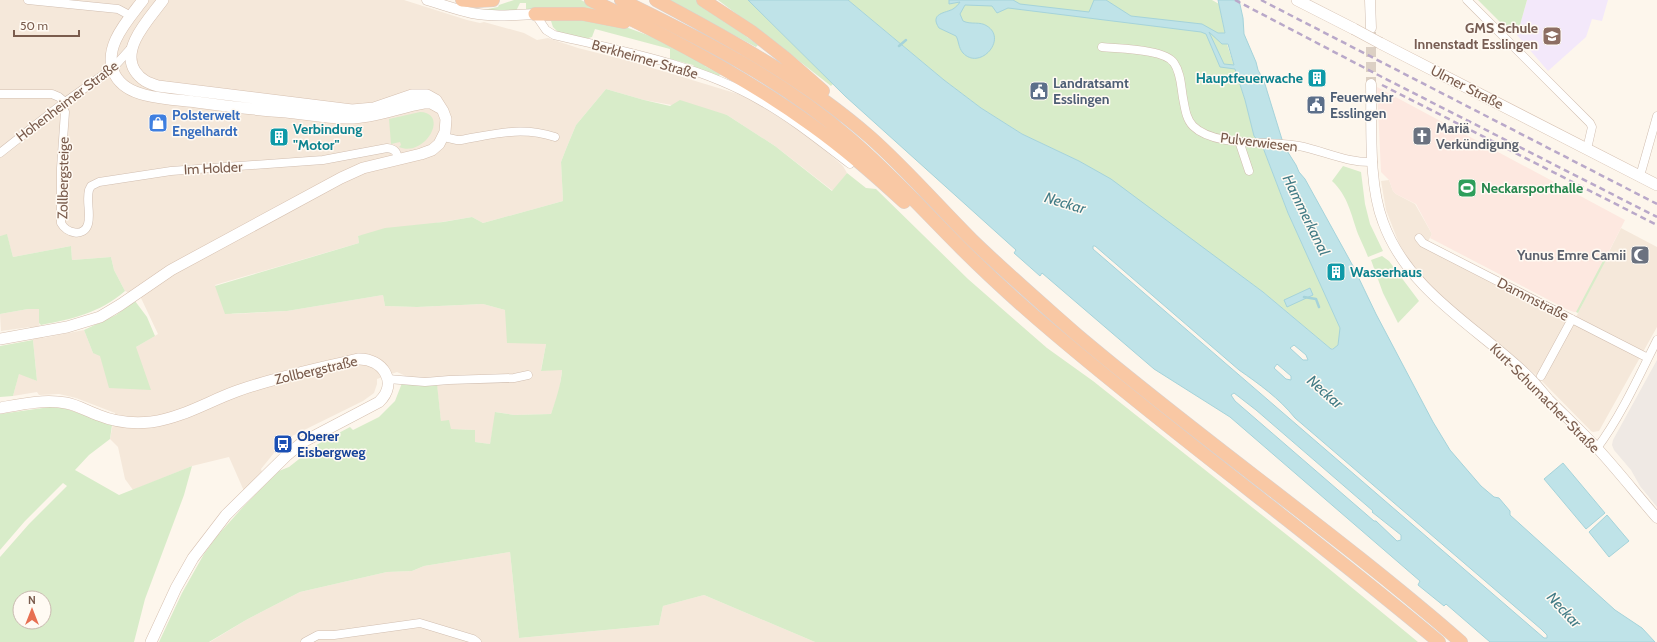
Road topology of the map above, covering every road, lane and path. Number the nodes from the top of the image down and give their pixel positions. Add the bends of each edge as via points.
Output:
1 (28, 0) edge
2 (143, 0) edge
3 (163, 0) edge
4 (427, 0) edge
5 (462, 0) edge
6 (493, 0) edge
7 (591, 0) edge
8 (621, 0) edge
9 (656, 0) edge
10 (703, 0) edge
11 (1297, 0) edge
12 (1370, 0) edge
13 (1467, 0) edge
14 (535, 14) junction
15 (131, 16) junction
16 (648, 28) junction
17 (1371, 28) tunnel mouth
18 (132, 47) junction
19 (1102, 47) dead end
20 (113, 68) junction
21 (1371, 84) tunnel mouth
22 (0, 94) edge
23 (63, 104) junction
24 (442, 110) junction
25 (1657, 116) edge
26 (444, 137) junction
27 (555, 137) dead end
28 (870, 137) junction
29 (1239, 141) junction
30 (1587, 149) junction
31 (0, 153) edge
32 (398, 159) junction
33 (1373, 162) junction
34 (850, 164) dead end
35 (1249, 171) dead end
36 (1640, 176) junction
37 (1657, 185) edge
38 (64, 228) joint
39 (1419, 238) dead end
40 (992, 278) junction
41 (1572, 319) junction
42 (0, 339) edge
43 (1657, 340) edge
44 (1648, 358) junction
45 (528, 375) dead end
46 (1541, 376) dead end
47 (388, 379) junction
48 (0, 408) edge
49 (1597, 448) junction
50 (1657, 518) edge
51 (151, 642) edge
52 (305, 642) edge
53 (477, 642) edge
54 (1439, 642) edge
55 (1461, 642) edge

1 - 15 street via 118,9
2 - 15 main road
3 - 18 main road
4 - 14 street via 481,14
5 - 6 highway
7 - 16 highway
8 - 40 highway via 717,49 809,106 849,137 878,164
9 - 28 highway via 744,48 792,78
10 - 28 highway via 752,32 784,57 850,115
11 - 30 main road, Ulmer Straße, bridge
12 - 17 street
13 - 30 street via 1590,123 1592,127
14 - 16 highway via 589,14
14 - 34 street, Berkheimer Straße via 546,30 554,35 672,64 755,98 795,122
15 - 20 main road via 113,46
16 - 40 highway via 742,79 813,126 886,185 949,246
18 - 20 street, Hohenheimer Straße
18 - 24 main road via 131,60 135,71 146,82 158,86 357,110 374,108 412,95 423,94 433,98
19 - 29 street, Pulverwiesen via 1167,56 1176,67 1187,116 1192,126 1209,135
20 - 23 street, Hohenheimer Straße
20 - 24 main road via 124,86 144,95 237,108 345,118 357,118 424,103 431,103
21 - 33 street, Kurt-Schumacher-Straße
22 - 23 street via 52,94 59,97
23 - 31 street, Hohenheimer Straße
23 - 38 street, Zollbergsteige via 65,112 61,220
24 - 26 main road via 446,124
25 - 36 street
26 - 27 street via 461,140 493,133 521,131
26 - 32 main road via 432,150
28 - 55 highway via 974,241 1072,330
29 - 33 street, Pulverwiesen via 1291,145 1358,162
29 - 35 street
30 - 36 main road, Ulmer Straße
32 - 38 street, Im Holder via 395,150 387,148 322,160 171,171 98,182 89,190 87,228 74,233
32 - 42 main road via 363,168 320,188 164,274 100,317 68,327
33 - 49 street, Kurt-Schumacher-Straße via 1383,223 1409,268 1435,296 1506,355
36 - 37 main road, Ulmer Straße
39 - 41 street, Dammstraße via 1423,243
40 - 54 highway via 1100,371
41 - 44 street, Dammstraße
41 - 46 street
43 - 44 street
44 - 49 street
45 - 47 street via 514,378 425,382
47 - 48 main road, Zollbergstraße via 383,368 376,362 358,359 268,381 151,422 117,421 74,405 57,402
47 - 51 main road via 386,392 379,402 298,446 222,519 199,548 186,570
49 - 50 street, Kurt-Schumacher-Straße
52 - 53 street via 318,635 421,623

